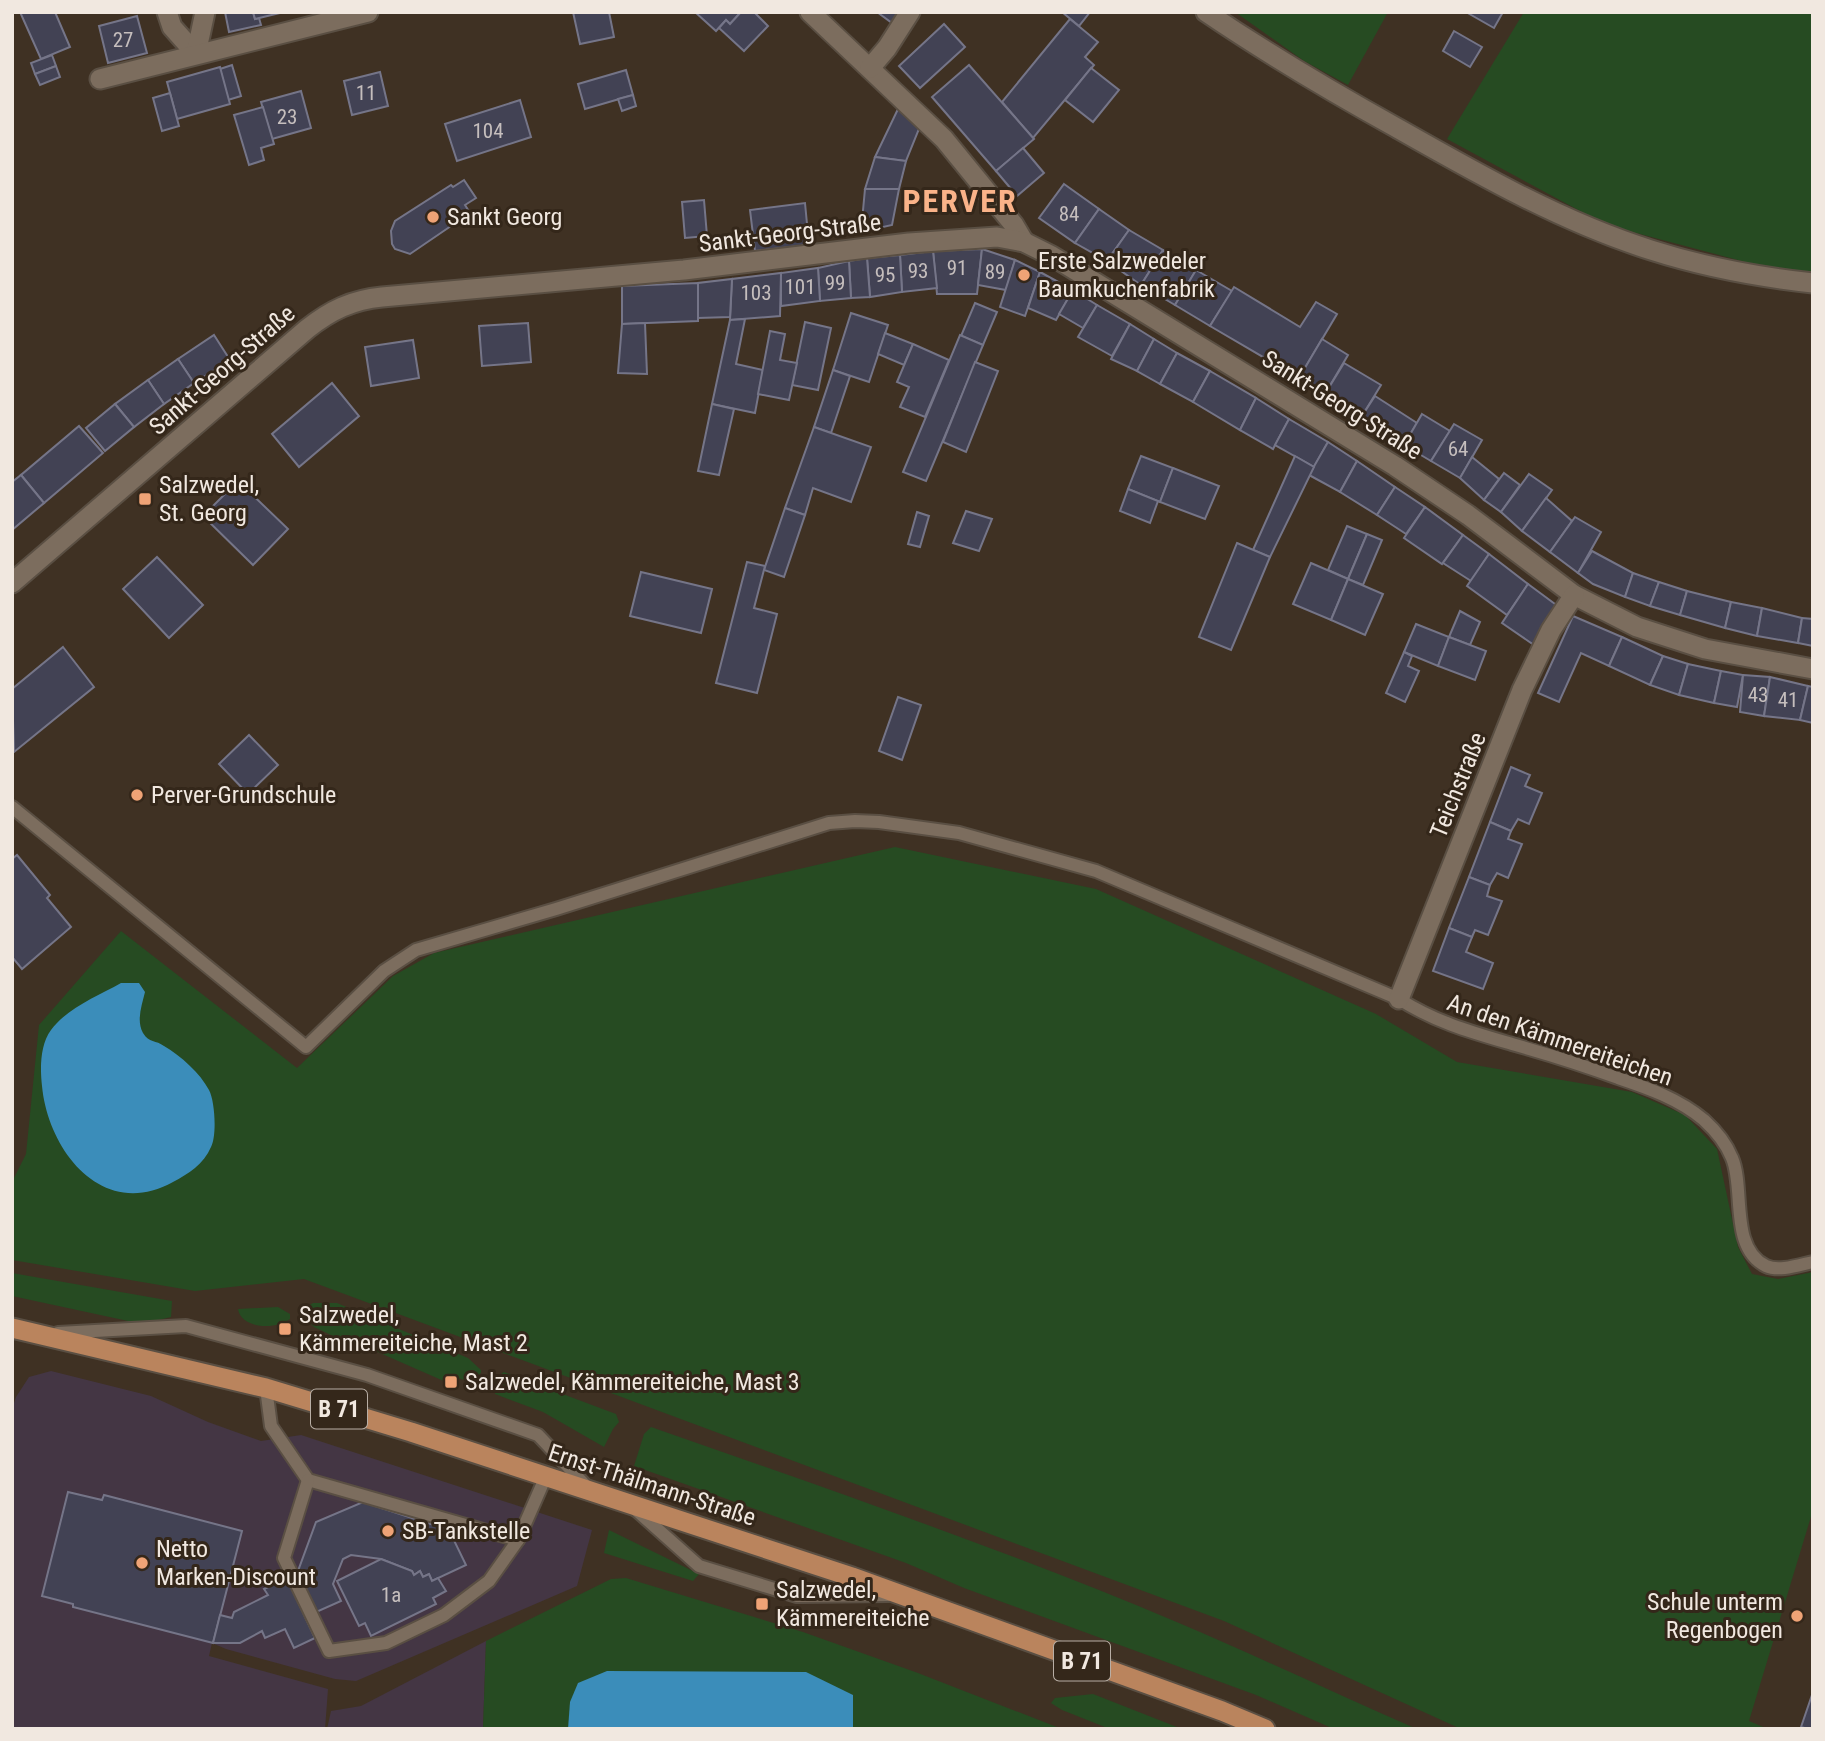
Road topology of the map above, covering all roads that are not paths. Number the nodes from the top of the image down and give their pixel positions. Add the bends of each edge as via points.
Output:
1 (167, 12) edge
2 (205, 12) edge
3 (368, 12) edge
4 (810, 12) edge
5 (911, 12) edge
6 (1206, 12) edge
7 (196, 54) junction
8 (870, 68) junction
9 (100, 79) dead end
10 (1024, 242) junction
11 (1813, 284) edge
12 (12, 583) edge
13 (1574, 595) junction
14 (1813, 669) edge
15 (12, 807) edge
16 (1399, 999) junction
17 (1813, 1262) edge
18 (12, 1328) edge
19 (38, 1334) junction
20 (267, 1388) junction
21 (546, 1476) junction
22 (308, 1480) junction
23 (588, 1489) junction
24 (627, 1502) junction
25 (518, 1540) junction
26 (899, 1594) junction
27 (1265, 1729) edge

1 - 7 street via 172,27
2 - 7 street
3 - 7 street
4 - 8 street
5 - 8 street
6 - 11 street via 1299,73 1452,159 1591,227 1698,263
7 - 9 street
8 - 10 street via 944,139
10 - 12 street, Sankt-Georg-Straße via 997,237 909,243 346,304 307,329
10 - 13 street, Sankt-Georg-Straße via 1395,466
13 - 14 street, Sankt-Georg-Straße via 1637,626 1705,649
13 - 16 street, Teichstraße via 1522,690
15 - 16 lane, An den Kämmereiteichen via 306,1048 384,971 416,950 829,823 855,821 959,833 1096,871
16 - 17 lane, An den Kämmereiteichen via 1424,1015 1576,1063 1684,1106 1717,1133 1733,1160 1744,1238 1752,1254 1776,1268
18 - 19 main road, Ernst-Thälmann-Straße / B 71
19 - 20 main road, Ernst-Thälmann-Straße / B 71
19 - 23 lane via 186,1326 367,1375 537,1435
20 - 21 main road, Ernst-Thälmann-Straße / B 71
20 - 22 lane via 271,1426
21 - 23 main road, Ernst-Thälmann-Straße / B 71
21 - 25 lane
22 - 25 lane
22 - 25 lane via 284,1558 329,1651 386,1643 444,1615 489,1581
23 - 24 main road, Ernst-Thälmann-Straße / B 71
24 - 26 main road, Ernst-Thälmann-Straße / B 71
24 - 26 lane via 699,1566 797,1596
26 - 27 main road, Ernst-Thälmann-Straße / B 71

